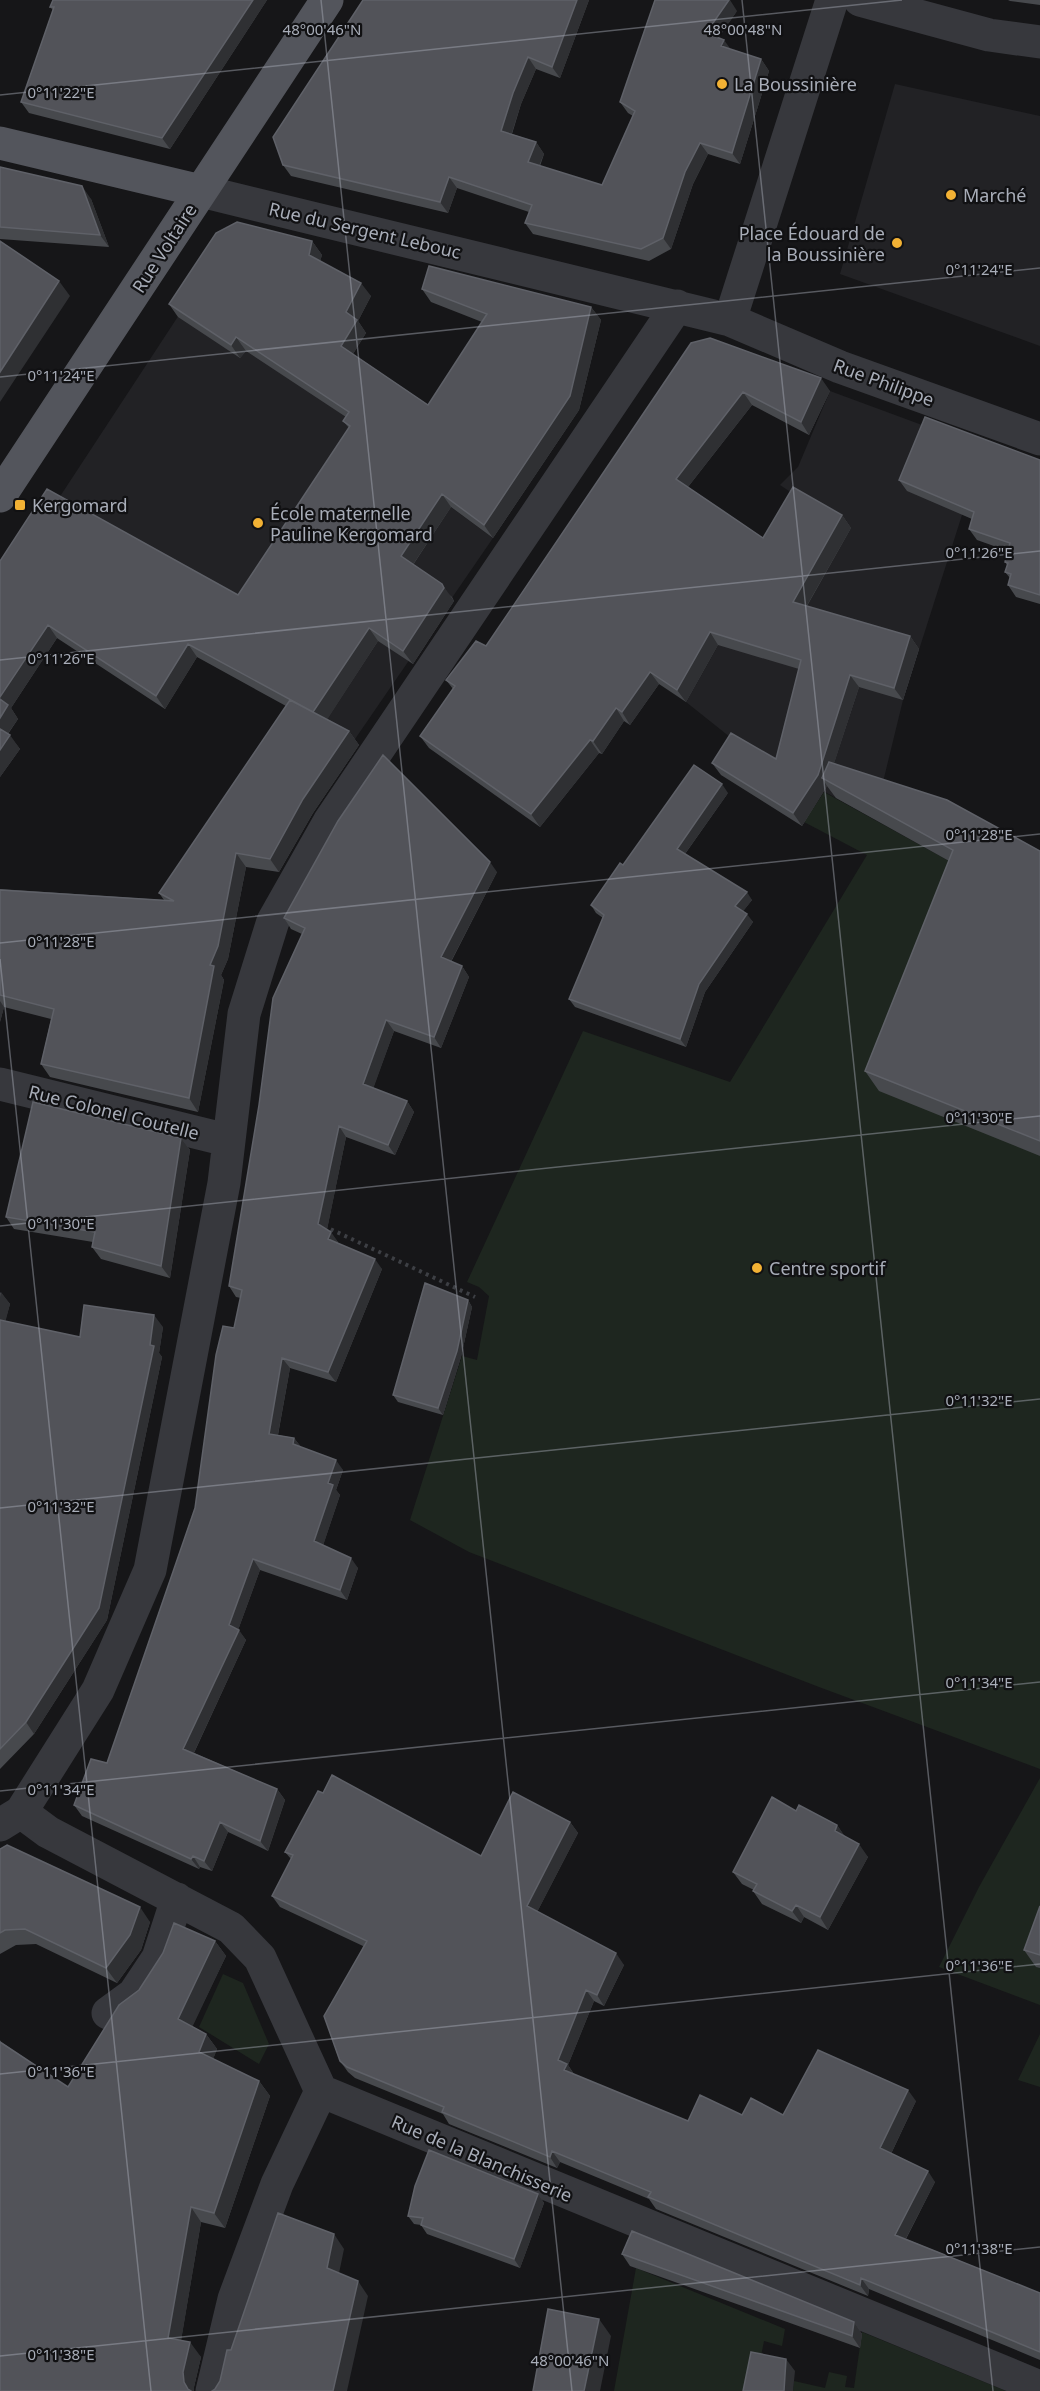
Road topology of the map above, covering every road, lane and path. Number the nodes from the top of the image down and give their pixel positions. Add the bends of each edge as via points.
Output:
1 (327, 0) edge
2 (832, 0) edge
3 (860, 0) edge
4 (1040, 42) edge
5 (0, 143) edge
6 (201, 191) junction
7 (678, 306) junction
8 (730, 320) junction
9 (1040, 439) edge
10 (0, 496) edge
11 (0, 1084) edge
12 (227, 1140) junction
13 (314, 1221) edge
14 (475, 1297) dead end
15 (11, 1819) edge
16 (180, 1901) junction
17 (108, 2013) dead end
18 (321, 2091) junction
19 (1040, 2387) edge
20 (212, 2391) edge

1 - 6 main road, Rue Voltaire
2 - 8 street
3 - 4 street via 989,35
5 - 6 main road, Rue du Sergent Lebouc
6 - 7 street, Rue du Sergent Lebouc
6 - 10 main road, Rue Voltaire
7 - 8 street, Rue du Sergent Lebouc
7 - 12 street via 329,822 273,921 244,1014
8 - 9 street, Rue Philippe via 840,367
11 - 12 street, Rue Colonel Coutelle
12 - 15 street via 224,1183 150,1570 98,1690
13 - 14 path
15 - 16 street via 48,1832
16 - 17 street via 158,1958 134,1994
16 - 18 street via 231,1928 260,1958
18 - 19 street, Rue de la Blanchisserie
18 - 20 street via 277,2184 234,2299

